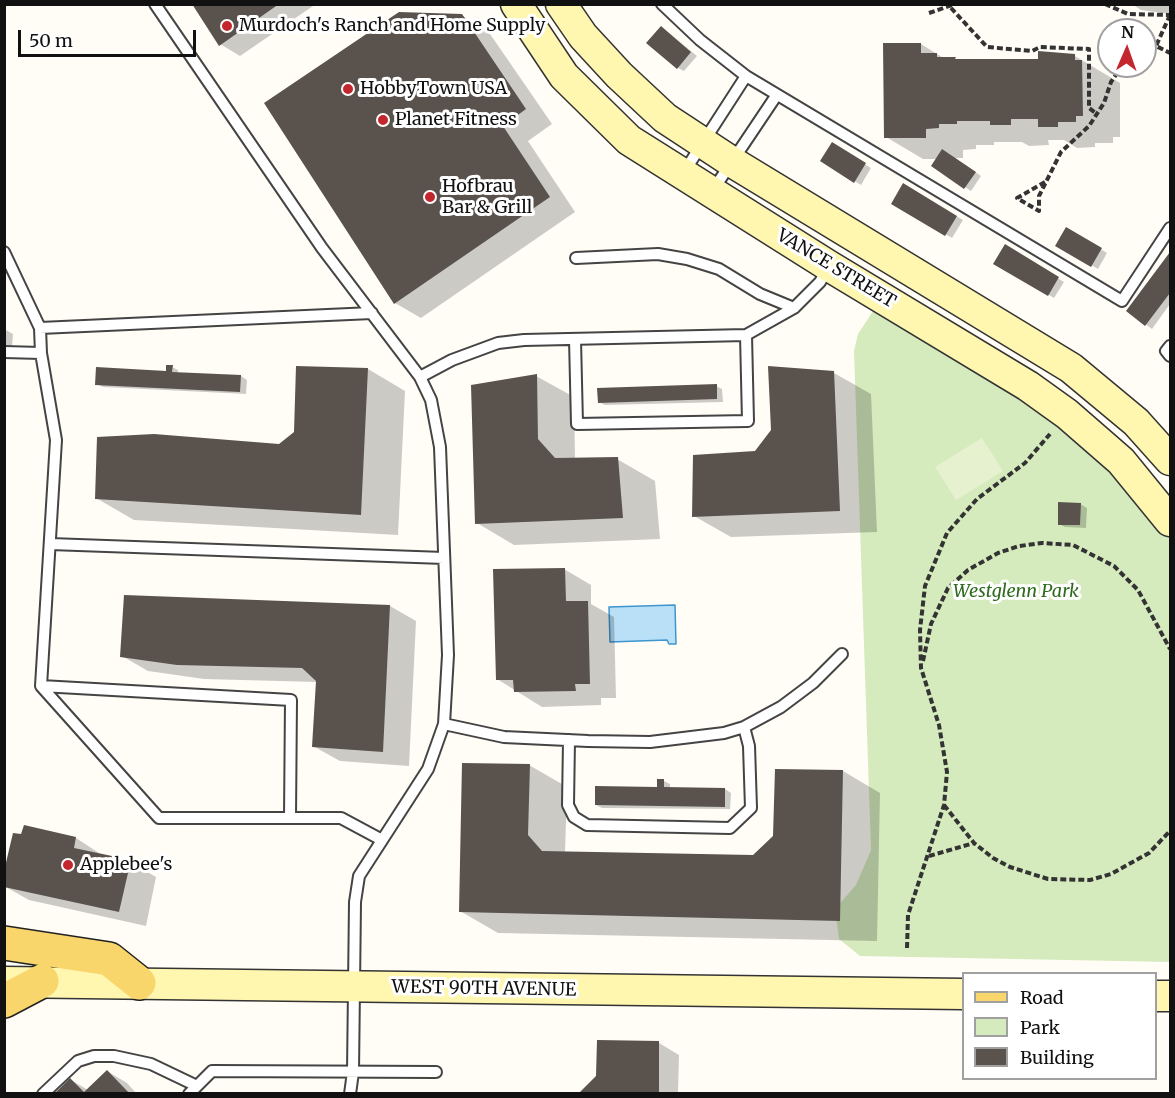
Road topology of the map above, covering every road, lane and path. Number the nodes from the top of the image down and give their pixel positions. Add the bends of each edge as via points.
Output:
1 (155, 4) edge
2 (516, 4) edge
3 (561, 4) edge
4 (662, 4) edge
5 (1104, 4) edge
6 (953, 6) edge
7 (928, 13) dead end
8 (1170, 15) edge
9 (1157, 44) edge
10 (746, 76) junction
11 (1114, 78) edge
12 (776, 96) junction
13 (1097, 114) junction
14 (704, 143) junction
15 (732, 162) junction
16 (682, 174) junction
17 (1045, 182) junction
18 (711, 193) junction
19 (1170, 228) edge
20 (4, 252) edge
21 (576, 258) dead end
22 (830, 266) junction
23 (794, 308) junction
24 (372, 313) junction
25 (40, 328) junction
26 (746, 335) junction
27 (575, 339) junction
28 (1170, 346) edge
29 (4, 352) edge
30 (41, 353) junction
31 (1170, 356) edge
32 (420, 377) junction
33 (1054, 430) dead end
34 (1170, 460) edge
35 (1170, 521) edge
36 (50, 544) junction
37 (444, 558) junction
38 (1170, 649) edge
39 (842, 654) dead end
40 (921, 668) junction
41 (41, 686) junction
42 (444, 724) junction
43 (744, 728) junction
44 (569, 740) junction
45 (944, 805) junction
46 (290, 818) junction
47 (1170, 831) edge
48 (382, 840) junction
49 (974, 843) junction
50 (928, 856) junction
51 (4, 943) edge
52 (907, 948) dead end
53 (42, 981) junction
54 (4, 982) edge
55 (139, 984) junction
56 (354, 988) junction
57 (962, 994) edge
58 (4, 1001) edge
59 (353, 1072) junction
60 (436, 1072) dead end
61 (193, 1090) edge
62 (43, 1094) edge
63 (350, 1094) edge

1 - 24 lane via 321,248
2 - 16 street, VANCE STREET via 564,76 629,140
3 - 14 street, VANCE STREET via 583,36 619,75 665,118
4 - 10 lane
5 - 8 path via 1128,14
6 - 7 path
6 - 13 path via 987,47 1032,51 1040,47 1089,49 1089,108
8 - 9 path
10 - 12 lane
10 - 14 lane
11 - 13 path
12 - 15 lane
12 - 19 lane via 1122,301
13 - 17 path via 1061,152
14 - 15 street, VANCE STREET
14 - 16 lane
15 - 18 lane
15 - 34 street, VANCE STREET via 1071,368 1136,422
16 - 18 street, VANCE STREET
17 - 17 path via 1039,196 1039,211 1017,198
18 - 22 street, VANCE STREET
20 - 25 lane
21 - 23 lane via 658,254 687,259 719,269 760,294
22 - 23 lane
22 - 35 street, VANCE STREET via 989,360 1067,414 1121,461
23 - 26 lane
24 - 25 lane
24 - 32 lane
25 - 30 lane
26 - 27 lane
26 - 27 lane via 748,421 577,424
27 - 32 lane via 498,343
28 - 31 lane via 1166,351
29 - 30 lane
30 - 36 lane via 56,440
32 - 37 lane via 431,400 440,447
33 - 40 path via 1025,463 977,499 948,533 925,586
36 - 37 lane
36 - 41 lane
37 - 42 lane via 448,655
38 - 40 path via 1138,590 1114,566 1073,545 1042,543 998,554 968,570 948,588 931,624
39 - 43 lane via 813,683
40 - 45 path via 939,725 947,772
41 - 46 lane via 159,818
41 - 46 lane via 291,700
42 - 44 lane via 504,737
42 - 48 lane via 428,769
43 - 44 lane via 660,741
43 - 44 lane via 749,746 751,808 730,828 587,825 574,818 568,805
45 - 49 path
45 - 50 path
46 - 48 lane via 341,818
47 - 49 path via 1149,853 1090,880 1027,874 993,858
48 - 56 lane via 359,876
49 - 50 path
50 - 52 path via 908,915
51 - 55 main road via 109,959
53 - 54 street, WEST 90TH AVENUE
53 - 55 street, WEST 90TH AVENUE
53 - 58 main road
55 - 56 street, WEST 90TH AVENUE
56 - 57 street, WEST 90TH AVENUE
56 - 59 lane
59 - 60 lane
59 - 61 lane via 212,1071
59 - 63 lane
61 - 62 lane via 151,1064 94,1056 78,1061

